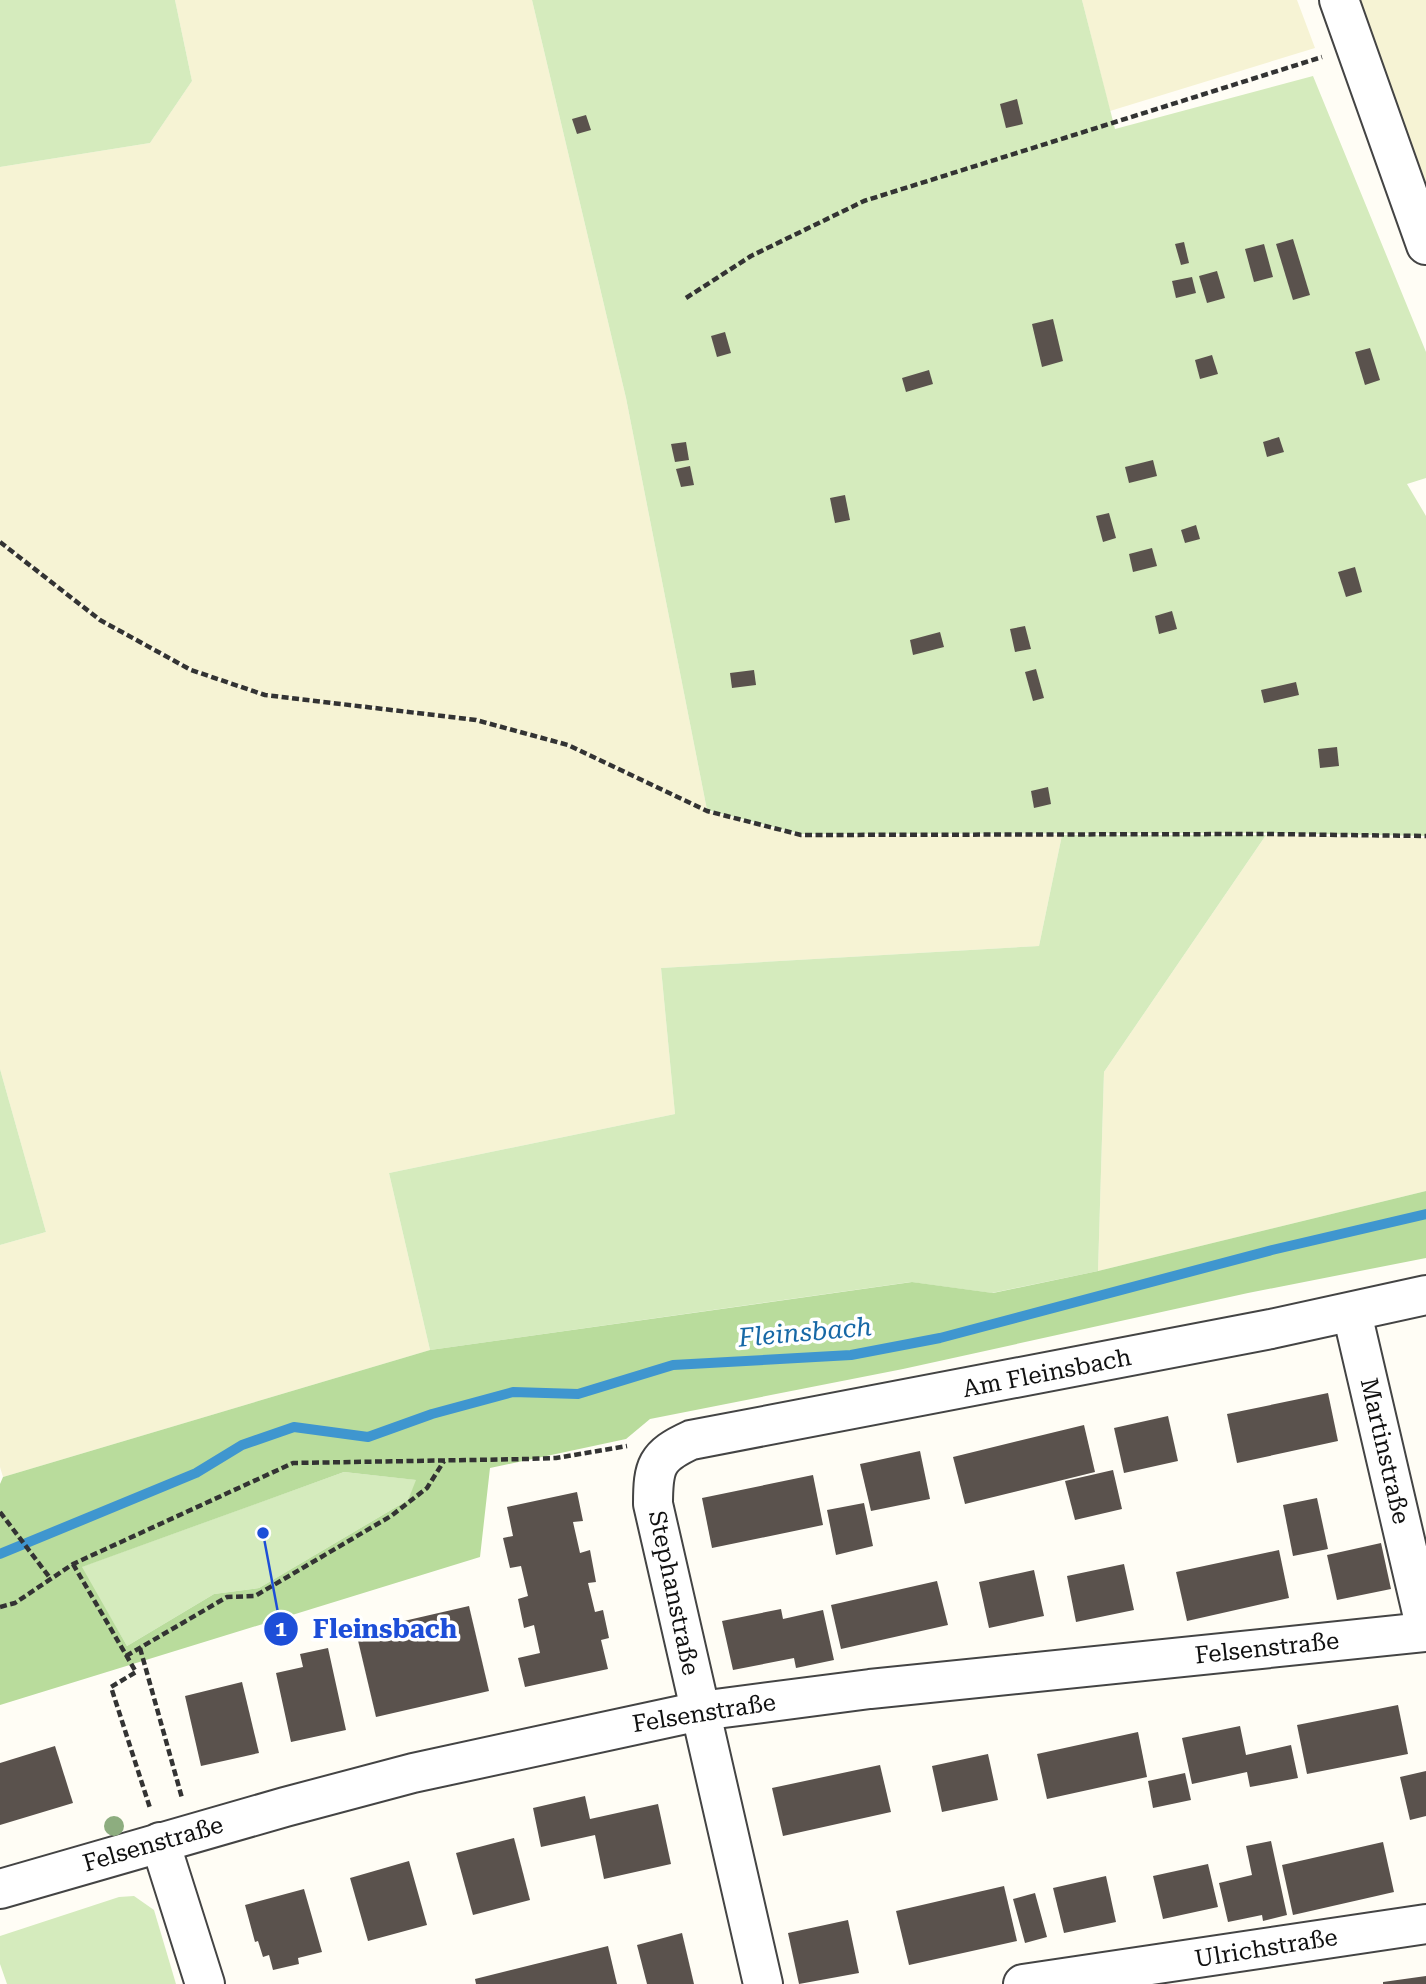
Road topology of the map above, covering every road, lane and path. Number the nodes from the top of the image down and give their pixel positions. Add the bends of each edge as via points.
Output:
1 (1339, 0) edge
2 (1356, 46) junction
3 (1426, 245) edge
4 (687, 298) dead end
5 (0, 542) edge
6 (1426, 836) edge
7 (1426, 1295) edge
8 (1352, 1313) junction
9 (652, 1448) junction
10 (444, 1461) junction
11 (0, 1512) edge
12 (73, 1564) junction
13 (50, 1578) junction
14 (0, 1607) edge
15 (1426, 1631) edge
16 (140, 1648) junction
17 (126, 1656) junction
18 (700, 1711) junction
19 (176, 1838) junction
20 (0, 1889) edge
21 (1426, 1924) edge
22 (205, 1984) edge
23 (763, 1984) edge
24 (1023, 1984) edge

1 - 2 street
2 - 3 street
2 - 4 path via 864,201 751,256
5 - 6 path via 100,620 191,670 265,695 475,720 568,746 707,811 801,835
7 - 8 street, Am Fleinsbach
8 - 9 street, Am Fleinsbach
8 - 15 street, Martinstraße
9 - 10 path via 556,1458
9 - 18 street, Stephanstraße via 657,1467 653,1504
10 - 12 path via 293,1463
10 - 16 path via 428,1488 391,1516 255,1596 227,1597
11 - 13 path
12 - 13 path
12 - 17 path
13 - 14 path via 15,1603
15 - 18 street, Felsenstraße
16 - 17 path
16 - 19 path
17 - 19 path via 136,1672 111,1687
18 - 19 street, Felsenstraße via 413,1773
18 - 23 street, Stephanstraße
19 - 20 street, Felsenstraße
19 - 22 street
21 - 24 street, Ulrichstraße

